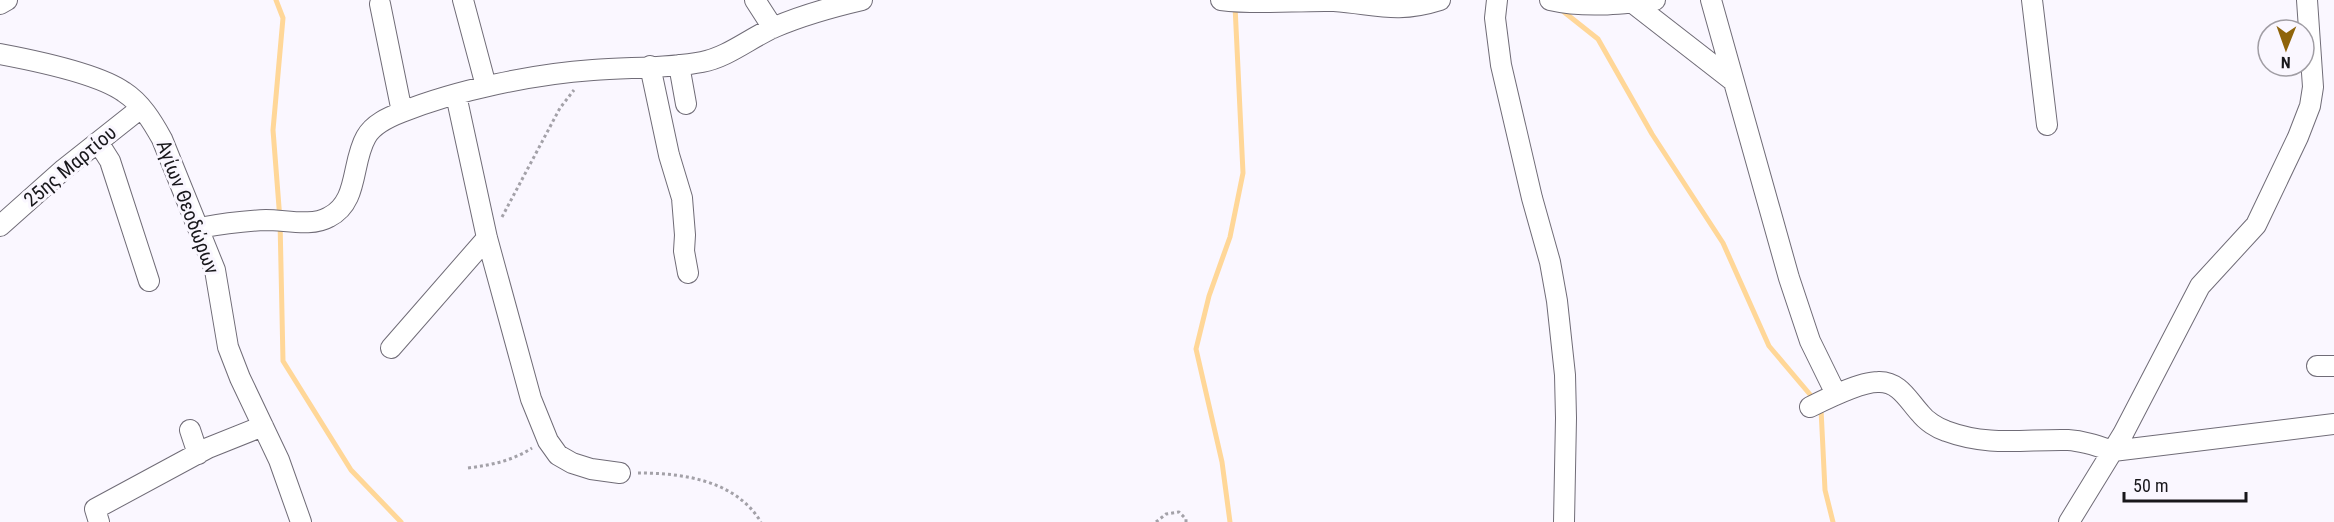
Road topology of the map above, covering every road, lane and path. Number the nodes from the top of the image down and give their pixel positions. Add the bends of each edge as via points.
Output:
1 (7, 0) edge
2 (463, 0) edge
3 (755, 0) edge
4 (861, 0) edge
5 (1221, 0) edge
6 (1440, 0) edge
7 (1497, 0) edge
8 (1550, 0) edge
9 (1655, 0) edge
10 (1711, 0) edge
11 (2032, 0) edge
12 (2307, 0) edge
13 (1593, 2) edge
14 (1633, 3) junction
15 (0, 4) edge
16 (380, 4) dead end
17 (773, 28) junction
18 (0, 54) edge
19 (679, 65) junction
20 (650, 66) junction
21 (592, 70) junction
22 (1732, 80) junction
23 (486, 86) junction
24 (456, 95) junction
25 (686, 104) dead end
26 (141, 108) junction
27 (402, 111) junction
28 (2047, 125) dead end
29 (98, 142) junction
30 (0, 226) edge
31 (199, 228) junction
32 (487, 238) junction
33 (688, 273) dead end
34 (148, 281) dead end
35 (391, 348) dead end
36 (1836, 394) junction
37 (1809, 407) dead end
38 (2334, 424) edge
39 (263, 426) junction
40 (190, 430) dead end
41 (546, 437) junction
42 (2113, 451) junction
43 (198, 454) junction
44 (468, 468) dead end
45 (620, 474) joint
46 (99, 522) edge
47 (301, 522) edge
48 (761, 522) edge
49 (1156, 522) edge
50 (1186, 522) edge
51 (1564, 522) edge
52 (2068, 522) edge

1 - 15 street
2 - 23 street
3 - 17 street
4 - 17 street
5 - 6 street via 1334,1 1402,9
7 - 51 street via 1495,18 1501,65 1557,301 1565,375
8 - 13 street
9 - 14 street
10 - 22 street
11 - 28 street
12 - 42 street via 2313,87 2298,137 2256,225 2200,286
13 - 14 street
14 - 22 street
16 - 27 street
17 - 19 street via 716,59
18 - 26 street, Αγίων Θεοδώρων via 100,80 122,90
19 - 20 street
19 - 25 street
20 - 21 street
20 - 33 street via 682,198
21 - 23 street
21 - 32 path via 560,108
22 - 36 street via 1789,278 1810,341
23 - 24 street
24 - 27 street
24 - 32 street
26 - 29 street, 25ης Μαρτίου
26 - 31 street, Αγίων Θεοδώρων via 162,139
27 - 31 street via 379,123 366,136 349,196 328,219
29 - 30 street, 25ης Μαρτίου
29 - 34 street via 110,161
31 - 39 street, Αγίων Θεοδώρων via 215,270 228,347
32 - 35 street
32 - 41 street via 531,399
36 - 37 street
36 - 42 street via 1877,381 1888,383 1910,399 1921,415 1941,429 1965,438 2015,443 2069,440
38 - 42 street
39 - 43 street
39 - 47 street, Αγίων Θεοδώρων
40 - 43 street
41 - 44 path via 517,457
41 - 45 street via 558,455 572,463
42 - 52 street
43 - 46 street via 95,509
45 - 48 path via 649,473 708,481 745,503
49 - 50 path via 1166,514 1179,513

